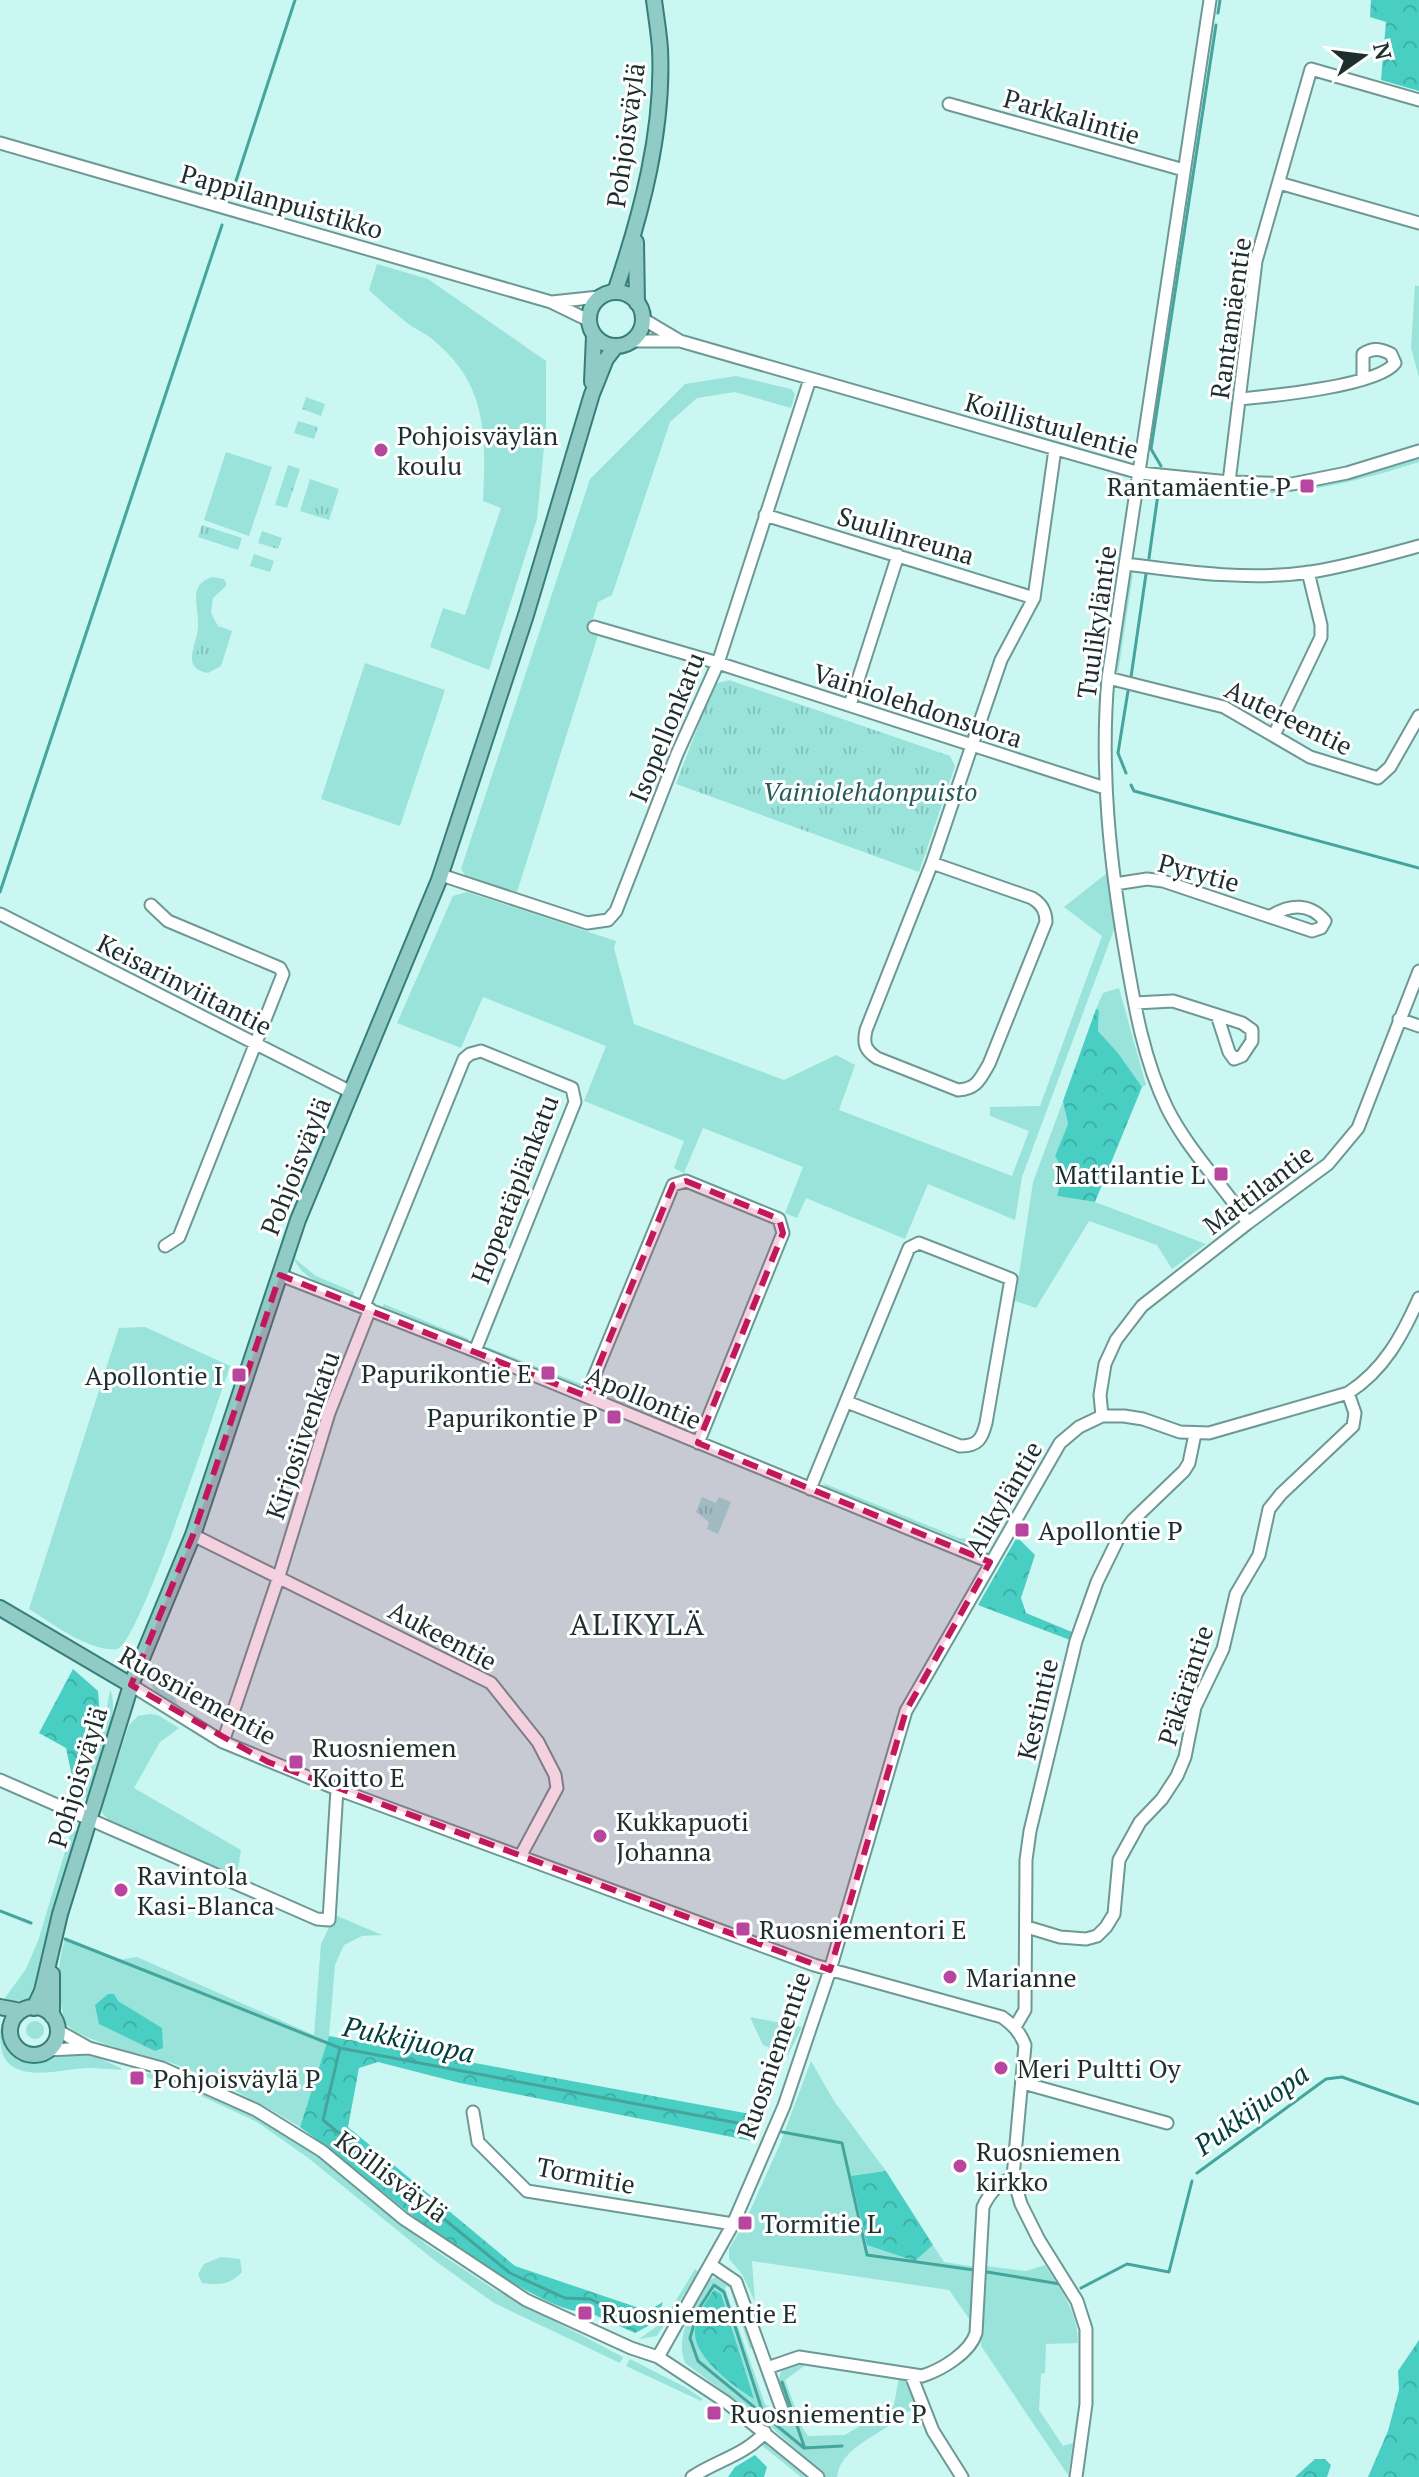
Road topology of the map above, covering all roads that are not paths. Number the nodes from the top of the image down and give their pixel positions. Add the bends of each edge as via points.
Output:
1 (654, 0) edge
2 (1209, 0) edge
3 (1419, 100) edge
4 (949, 104) dead end
5 (0, 143) edge
6 (1184, 170) junction
7 (1279, 183) junction
8 (1419, 223) edge
9 (636, 230) junction
10 (615, 292) junction
11 (599, 297) junction
12 (551, 302) junction
13 (637, 303) junction
14 (643, 319) junction
15 (588, 320) junction
16 (594, 336) junction
17 (632, 341) junction
18 (680, 341) junction
19 (616, 346) junction
20 (1363, 378) dead end
21 (810, 379) junction
22 (592, 394) junction
23 (1240, 399) junction
24 (1055, 449) junction
25 (1419, 451) edge
26 (1140, 473) junction
27 (1229, 482) junction
28 (765, 515) junction
29 (1419, 546) edge
30 (898, 555) junction
31 (1126, 564) junction
32 (1308, 572) junction
33 (1034, 598) junction
34 (594, 627) dead end
35 (718, 663) junction
36 (1108, 678) junction
37 (850, 705) junction
38 (1419, 716) edge
39 (1274, 735) junction
40 (973, 747) junction
41 (1105, 788) junction
42 (932, 863) junction
43 (441, 875) junction
44 (1115, 884) junction
45 (151, 905) dead end
46 (0, 914) edge
47 (1271, 916) dead end
48 (1419, 971) edge
49 (1135, 1003) junction
50 (1217, 1015) dead end
51 (1399, 1019) junction
52 (1419, 1026) edge
53 (256, 1045) junction
54 (351, 1092) junction
55 (1248, 1223) junction
56 (165, 1246) dead end
57 (280, 1275) junction
58 (1419, 1298) edge
59 (367, 1307) junction
60 (475, 1351) junction
61 (1348, 1393) junction
62 (586, 1396) junction
63 (847, 1402) junction
64 (1102, 1416) junction
65 (1195, 1434) junction
66 (698, 1443) junction
67 (810, 1489) junction
68 (193, 1535) junction
69 (990, 1562) junction
70 (279, 1576) junction
71 (0, 1608) edge
72 (131, 1685) junction
73 (223, 1742) junction
74 (0, 1780) edge
75 (337, 1789) junction
76 (90, 1820) junction
77 (521, 1855) junction
78 (1027, 1927) junction
79 (51, 1958) junction
80 (830, 1970) junction
81 (0, 2007) edge
82 (28, 2010) junction
83 (55, 2023) junction
84 (5, 2027) edge
85 (1015, 2027) junction
86 (89, 2048) junction
87 (48, 2050) junction
88 (1023, 2083) junction
89 (473, 2112) dead end
90 (1167, 2123) dead end
91 (1013, 2177) junction
92 (733, 2224) junction
93 (711, 2265) junction
94 (658, 2357) junction
95 (767, 2368) junction
96 (911, 2375) junction
97 (784, 2415) dead end
98 (765, 2432) junction
99 (692, 2477) edge
100 (818, 2477) edge
101 (962, 2477) edge
102 (1076, 2477) edge

1 - 9 main road, Pohjoisväylä via 659,100
2 - 6 street, Tuulikyläntie
3 - 7 street, Rantamäentie via 1311,69
4 - 6 street, Parkkalintie
5 - 12 street, Pappilanpuistikko
6 - 26 street, Tuulikyläntie
7 - 8 street
7 - 23 street, Rantamäentie via 1256,261
9 - 10 main road, Pohjoisväylä
9 - 13 main road, Pohjoisväylä
10 - 11 main road
10 - 13 main road
11 - 12 street, Pappilanpuistikko
11 - 15 main road
12 - 15 street, Pappilanpuistikko
13 - 14 main road
14 - 17 main road
14 - 18 street, Koillistuulentie
15 - 16 main road
16 - 19 main road
16 - 22 main road, Pohjoisväylä
17 - 18 street, Koillistuulentie
17 - 19 main road
18 - 21 street, Koillistuulentie
19 - 22 main road, Pohjoisväylä
20 - 23 street
21 - 24 street, Koillistuulentie
21 - 28 street, Isopellonkatu
22 - 43 main road, Pohjoisväylä
23 - 27 street, Rantamäentie
24 - 26 street, Koillistuulentie
24 - 33 street
25 - 27 street, Koillistuulentie via 1292,484
26 - 27 street, Koillistuulentie
26 - 31 street, Tuulikyläntie
28 - 30 street, Suulinreuna
28 - 35 street, Isopellonkatu
29 - 32 street
30 - 33 street, Suulinreuna
30 - 37 street
31 - 32 street via 1230,576
31 - 36 street, Tuulikyläntie
32 - 39 street via 1321,637
33 - 40 street via 1001,660
34 - 35 street, Vainiolehdonsuora
35 - 37 street, Vainiolehdonsuora
35 - 43 street, Isopellonkatu via 608,920 587,923
36 - 39 street, Autereentie via 1224,707
36 - 41 street, Tuulikyläntie
37 - 40 street, Vainiolehdonsuora
38 - 39 street, Autereentie via 1378,778 1323,763
40 - 41 street, Vainiolehdonsuora
40 - 42 street
41 - 44 street, Tuulikyläntie
42 - 42 street via 864,1042 877,1058 967,1089 977,1085 989,1064 1046,915 1032,898
43 - 54 main road, Pohjoisväylä
44 - 47 street, Pyrytie via 1163,881
44 - 49 street, Tuulikyläntie
45 - 53 street via 168,921 280,968 279,988
46 - 53 street, Keisarinviitantie
48 - 51 street, Mattilantie
49 - 50 street via 1173,1001
49 - 55 street, Tuulikyläntie via 1153,1076 1169,1112
51 - 52 street
51 - 55 street, Mattilantie via 1358,1128 1328,1164
53 - 54 street, Keisarinviitantie
53 - 56 street via 179,1237
54 - 57 main road, Pohjoisväylä
55 - 64 street, Mattilantie via 1142,1306 1116,1340 1102,1380
57 - 59 street, Apollontie
57 - 68 main road, Pohjoisväylä
58 - 61 street via 1380,1367
59 - 60 street, Apollontie
59 - 60 street, Hopeatäplänkatu via 464,1059 481,1051 572,1088 575,1102
59 - 70 street, Kirjosiivenkatu
60 - 62 street, Apollontie
61 - 65 street
61 - 78 street, Päkäräntie via 1353,1426 1269,1509 1259,1555 1236,1594 1223,1649 1195,1707 1177,1776 1140,1822 1119,1860 1114,1914 1097,1936 1086,1939
62 - 66 street, Apollontie
62 - 66 street via 673,1185 686,1181 779,1219 783,1233
63 - 63 street via 909,1248 919,1243 1011,1279 980,1441 960,1446
63 - 67 street
64 - 65 street via 1143,1419
64 - 69 street, Alikyläntie via 1060,1443
65 - 78 street, Kestintie via 1184,1471 1118,1539 1076,1641 1030,1831
66 - 67 street, Apollontie
67 - 69 street, Apollontie
68 - 70 street, Aukeentie
68 - 72 main road, Pohjoisväylä
69 - 80 street, Alikyläntie via 906,1711
70 - 73 street, Kirjosiivenkatu
70 - 77 street, Aukeentie via 491,1683 538,1742 555,1775 557,1788
71 - 72 main road, Ruosniementie
72 - 73 street, Ruosniementie
72 - 76 main road, Pohjoisväylä
73 - 75 street, Ruosniementie
74 - 76 street
75 - 76 street via 329,1920
75 - 77 street, Ruosniementie
76 - 79 main road, Pohjoisväylä
77 - 80 street, Ruosniementie
78 - 85 street, Kestintie via 1025,2010
79 - 82 main road, Pohjoisväylä via 42,1991
79 - 83 main road, Pohjoisväylä
80 - 85 street via 1002,2017
80 - 92 street, Ruosniementie via 784,2106
81 - 82 main road
82 - 83 main road via 47,2012
82 - 84 main road
83 - 86 street, Koillisväylä
83 - 87 main road via 54,2044
84 - 87 main road via 23,2053
85 - 88 street via 1025,2045
86 - 87 street, Koillisväylä
86 - 94 street, Koillisväylä via 162,2068 256,2110 322,2151 404,2219 526,2300
88 - 90 street
88 - 91 street
89 - 92 street, Tormitie via 478,2142 527,2191
91 - 96 street via 989,2194 983,2207 973,2342 931,2373
91 - 102 street via 1021,2204 1077,2301 1086,2329 1086,2404
92 - 93 street, Ruosniementie
93 - 94 street, Ruosniementie
93 - 95 street via 736,2282
94 - 98 street
95 - 96 street via 799,2357
95 - 97 street
96 - 101 street via 933,2431
98 - 99 street via 754,2445
98 - 100 street

